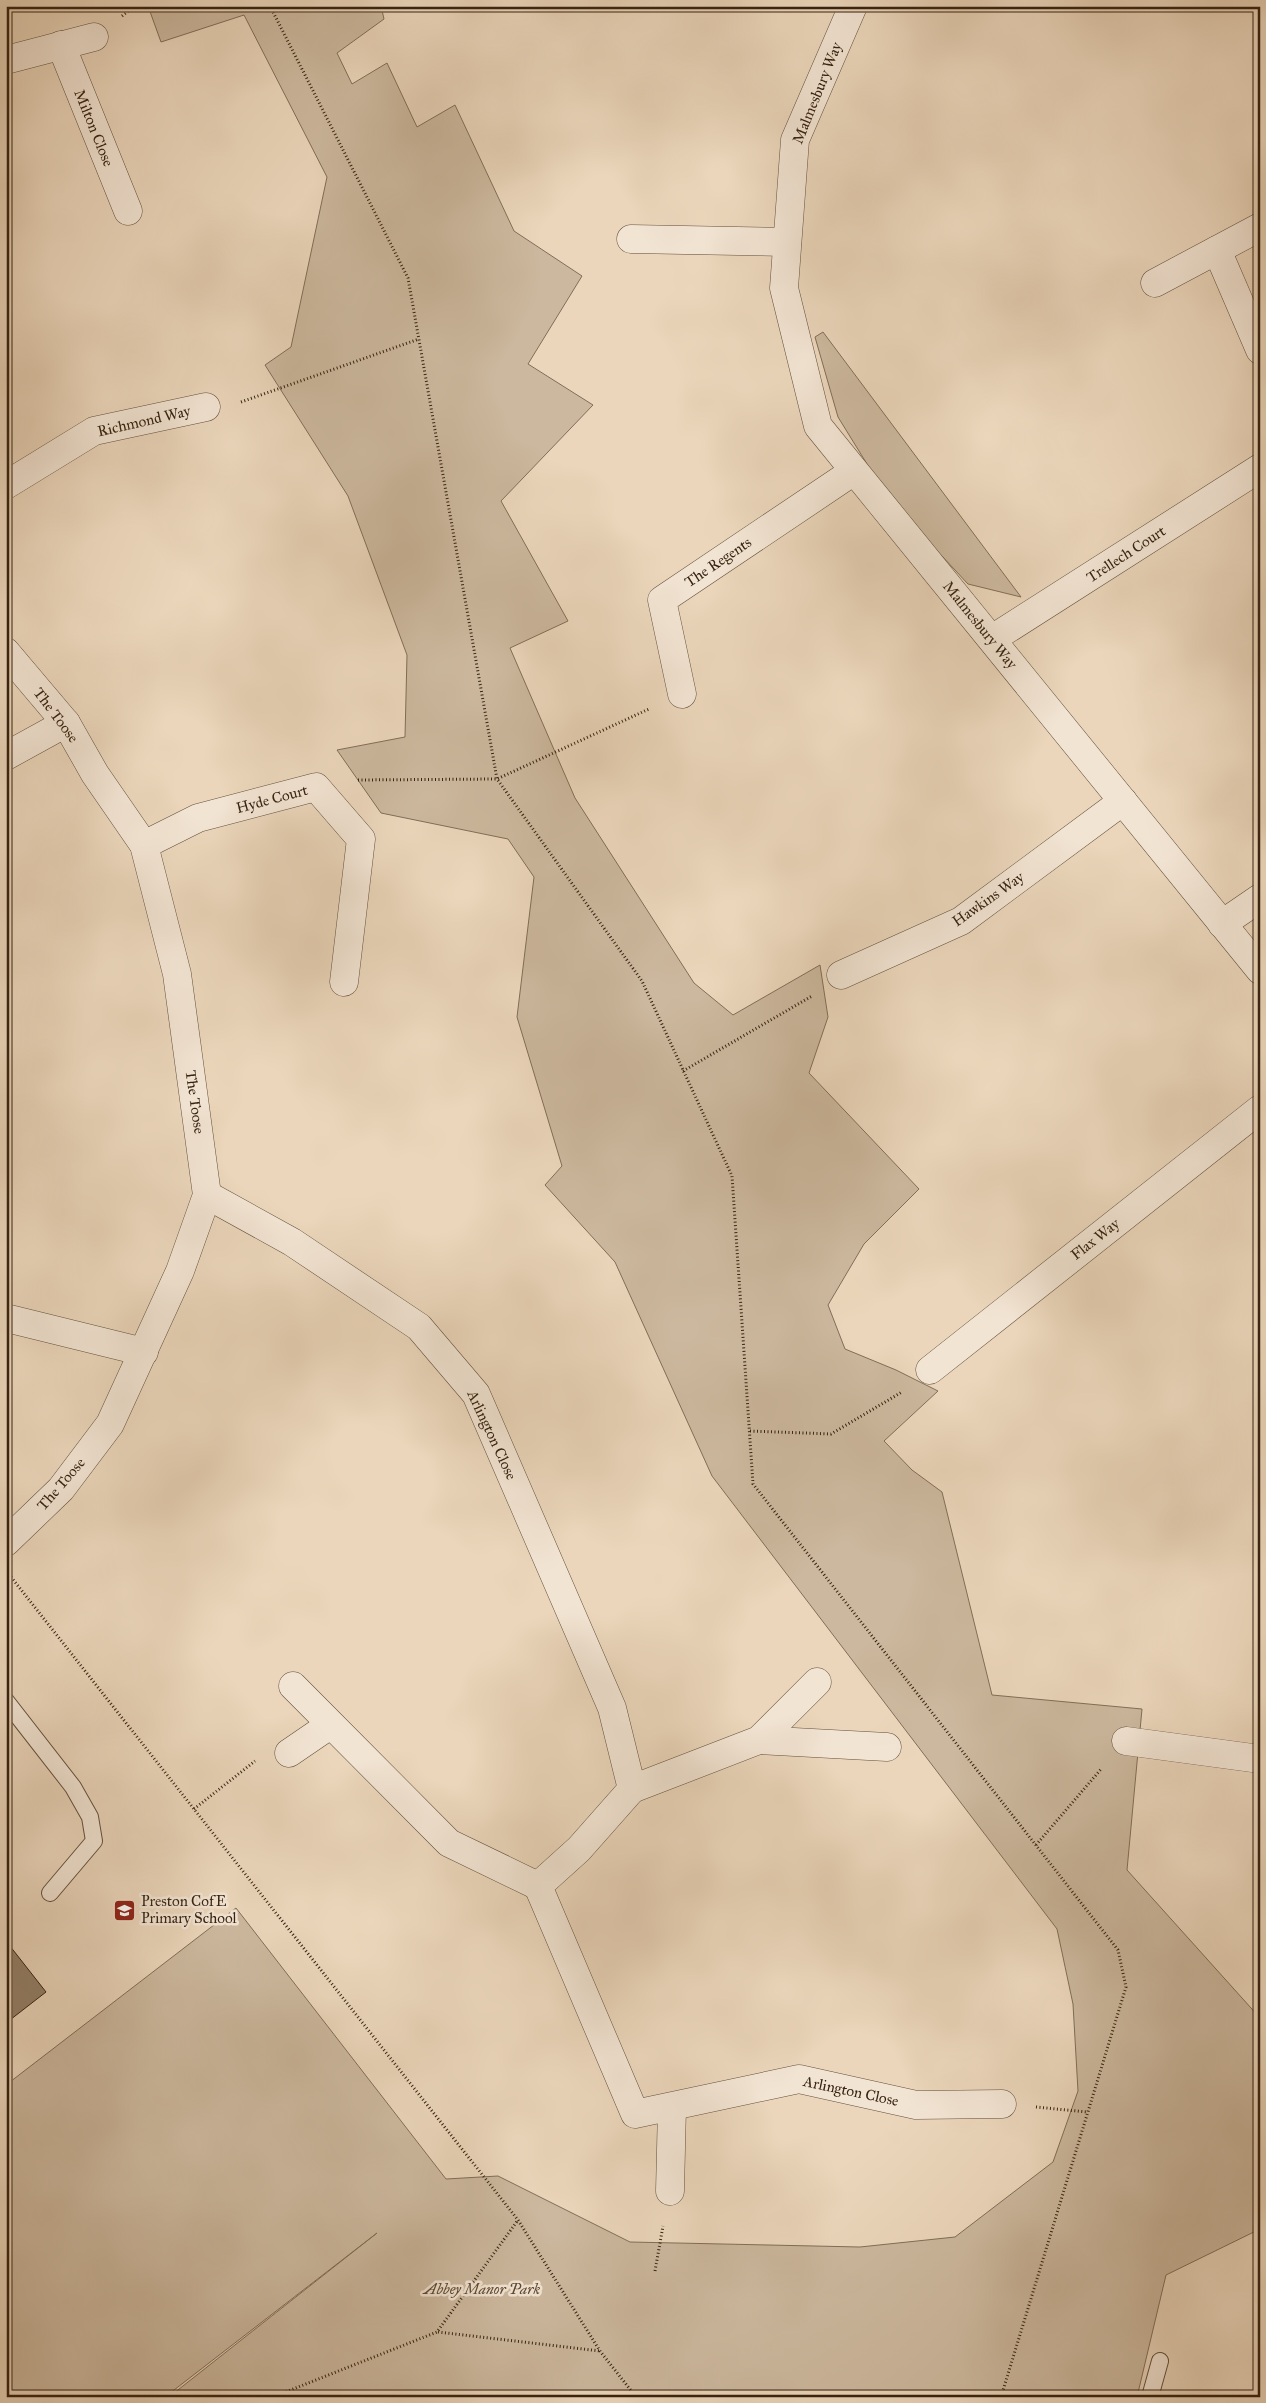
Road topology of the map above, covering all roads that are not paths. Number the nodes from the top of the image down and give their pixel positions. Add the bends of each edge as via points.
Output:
1 (853, 6) edge
2 (94, 37) dead end
3 (61, 46) junction
4 (6, 60) edge
5 (128, 211) dead end
6 (1260, 227) edge
7 (631, 239) dead end
8 (787, 242) junction
9 (1217, 250) junction
10 (1155, 283) dead end
11 (1260, 350) edge
12 (206, 407) road end
13 (1260, 468) edge
14 (854, 471) junction
15 (6, 485) edge
16 (992, 639) junction
17 (6, 652) edge
18 (682, 694) road end
19 (66, 723) junction
20 (6, 756) edge
21 (1123, 801) junction
22 (144, 845) junction
23 (1260, 898) edge
24 (1222, 924) junction
25 (1260, 970) edge
26 (841, 975) road end
27 (344, 982) dead end
28 (1260, 1109) edge
29 (207, 1194) junction
30 (6, 1318) edge
31 (144, 1352) junction
32 (930, 1370) road end
33 (6, 1542) edge
34 (817, 1682) dead end
35 (293, 1686) dead end
36 (6, 1701) edge
37 (330, 1725) junction
38 (759, 1740) junction
39 (1126, 1741) road end
40 (887, 1747) dead end
41 (289, 1753) road end
42 (1260, 1759) edge
43 (632, 1790) junction
44 (538, 1886) junction
45 (50, 1892) dead end
46 (1002, 2104) road end
47 (672, 2108) junction
48 (670, 2191) road end
49 (1160, 2361) dead end
50 (1150, 2397) edge

1 - 8 street, Malmesbury Way via 795,140
2 - 3 street
3 - 4 street
3 - 5 street, Milton Close
6 - 9 street
7 - 8 street
8 - 14 street, Malmesbury Way via 784,288 818,426
9 - 10 street
9 - 11 street
12 - 15 street, Richmond Way via 94,431
13 - 16 street, Trellech Court
14 - 16 street, Malmesbury Way
14 - 18 street, The Regents via 662,600
16 - 21 street, Malmesbury Way
17 - 19 street, The Toose
19 - 20 street
19 - 22 street, The Toose via 95,774
21 - 24 street, Malmesbury Way
21 - 26 street, Hawkins Way via 961,921
22 - 27 street, Hyde Court via 198,818 316,787 361,839
22 - 29 street, The Toose via 177,974
23 - 24 street
24 - 25 street, Malmesbury Way
28 - 32 street, Flax Way
29 - 31 street, The Toose via 187,1256
29 - 43 street, Arlington Close via 292,1242 419,1327 476,1394 612,1708
30 - 31 street
31 - 33 street, The Toose via 110,1424 61,1489
34 - 38 street
35 - 37 street
36 - 45 lane via 73,1787 90,1817 94,1840
37 - 41 street
37 - 44 street via 449,1843
38 - 40 street
38 - 43 street
39 - 42 street
43 - 44 street via 579,1849
44 - 47 street, Arlington Close via 635,2114
46 - 47 street, Arlington Close via 916,2105 799,2079
47 - 48 street
49 - 50 lane

